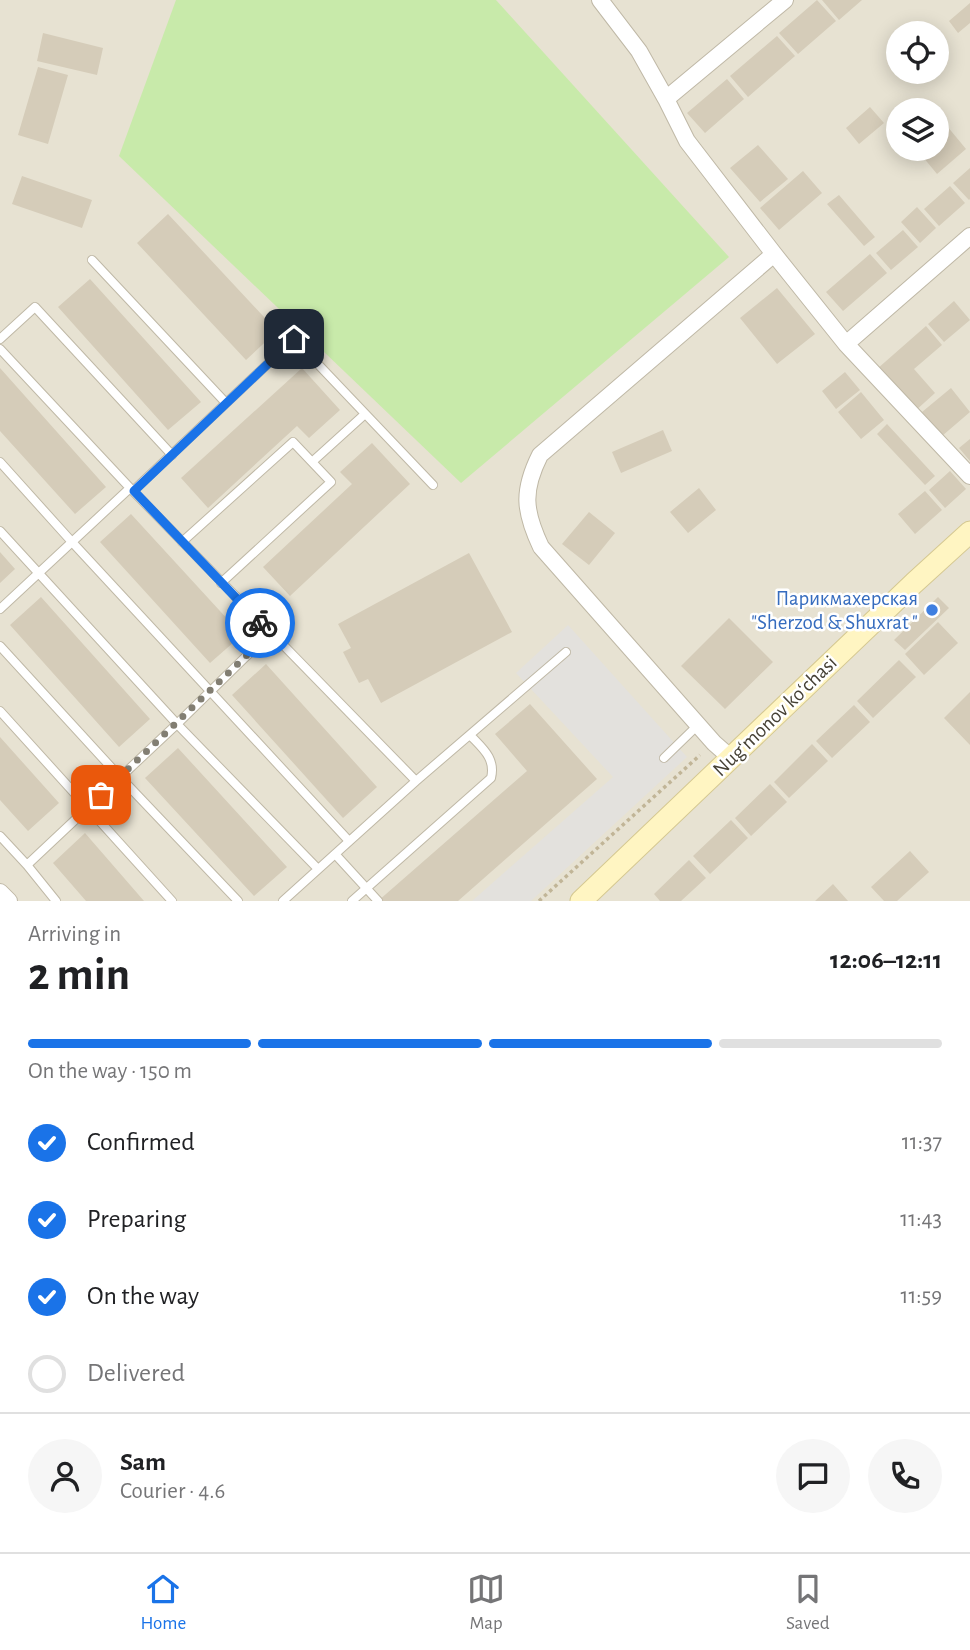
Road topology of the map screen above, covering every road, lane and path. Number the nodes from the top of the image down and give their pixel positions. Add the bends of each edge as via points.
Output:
1 (600, 0) edge
2 (785, 0) edge
3 (666, 99) junction
4 (970, 236) edge
5 (774, 254) junction
6 (92, 260) dead end
7 (0, 339) edge
8 (846, 344) junction
9 (0, 349) edge
10 (226, 403) junction
11 (365, 414) junction
12 (172, 455) junction
13 (0, 462) edge
14 (312, 462) junction
15 (970, 476) edge
16 (433, 485) dead end
17 (132, 490) junction
18 (0, 531) edge
19 (970, 532) edge
20 (72, 542) junction
21 (182, 542) junction
22 (38, 573) junction
23 (221, 583) junction
24 (0, 609) edge
25 (270, 633) junction
26 (0, 646) edge
27 (566, 652) dead end
28 (211, 692) junction
29 (0, 711) edge
30 (177, 724) junction
31 (698, 725) junction
32 (470, 735) junction
33 (700, 755) dead end
34 (664, 758) dead end
35 (732, 758) junction
36 (120, 777) junction
37 (416, 781) junction
38 (0, 836) edge
39 (349, 841) junction
40 (335, 855) junction
41 (27, 865) junction
42 (318, 869) junction
43 (366, 889) junction
44 (0, 892) edge
45 (9, 901) edge
46 (57, 901) edge
47 (172, 901) edge
48 (238, 901) edge
49 (283, 901) edge
50 (352, 901) edge
51 (378, 901) edge
52 (539, 901) edge
53 (582, 901) edge

1 - 3 street via 639,51
2 - 3 street
3 - 5 street via 687,141
4 - 8 street
5 - 8 street
5 - 31 street via 540,455 530,475 529,522 541,548
6 - 10 lane
7 - 12 lane via 35,307
8 - 15 street
9 - 17 lane
10 - 11 lane via 294,339
10 - 12 lane
11 - 14 lane
11 - 16 lane
12 - 17 lane
13 - 20 lane
14 - 21 lane via 293,442
14 - 23 lane via 331,482
17 - 20 lane
17 - 21 lane
18 - 22 lane
19 - 35 main road, Nugʻmonov koʻchasi
20 - 22 lane
20 - 28 lane
21 - 23 lane
22 - 24 lane
22 - 30 lane
23 - 25 lane
25 - 28 lane
25 - 37 lane
26 - 36 lane
27 - 32 lane
28 - 30 lane
28 - 39 lane
29 - 47 lane
30 - 36 lane
30 - 42 lane
31 - 34 lane
31 - 35 street
32 - 37 lane
32 - 43 lane via 490,757 494,767 491,778
33 - 52 path
35 - 53 main road, Nugʻmonov koʻchasi
36 - 41 lane
36 - 48 lane
37 - 39 lane
38 - 41 lane
39 - 40 lane
40 - 42 lane
40 - 43 lane
41 - 46 lane
42 - 49 lane
43 - 50 lane
43 - 51 lane
44 - 45 street

